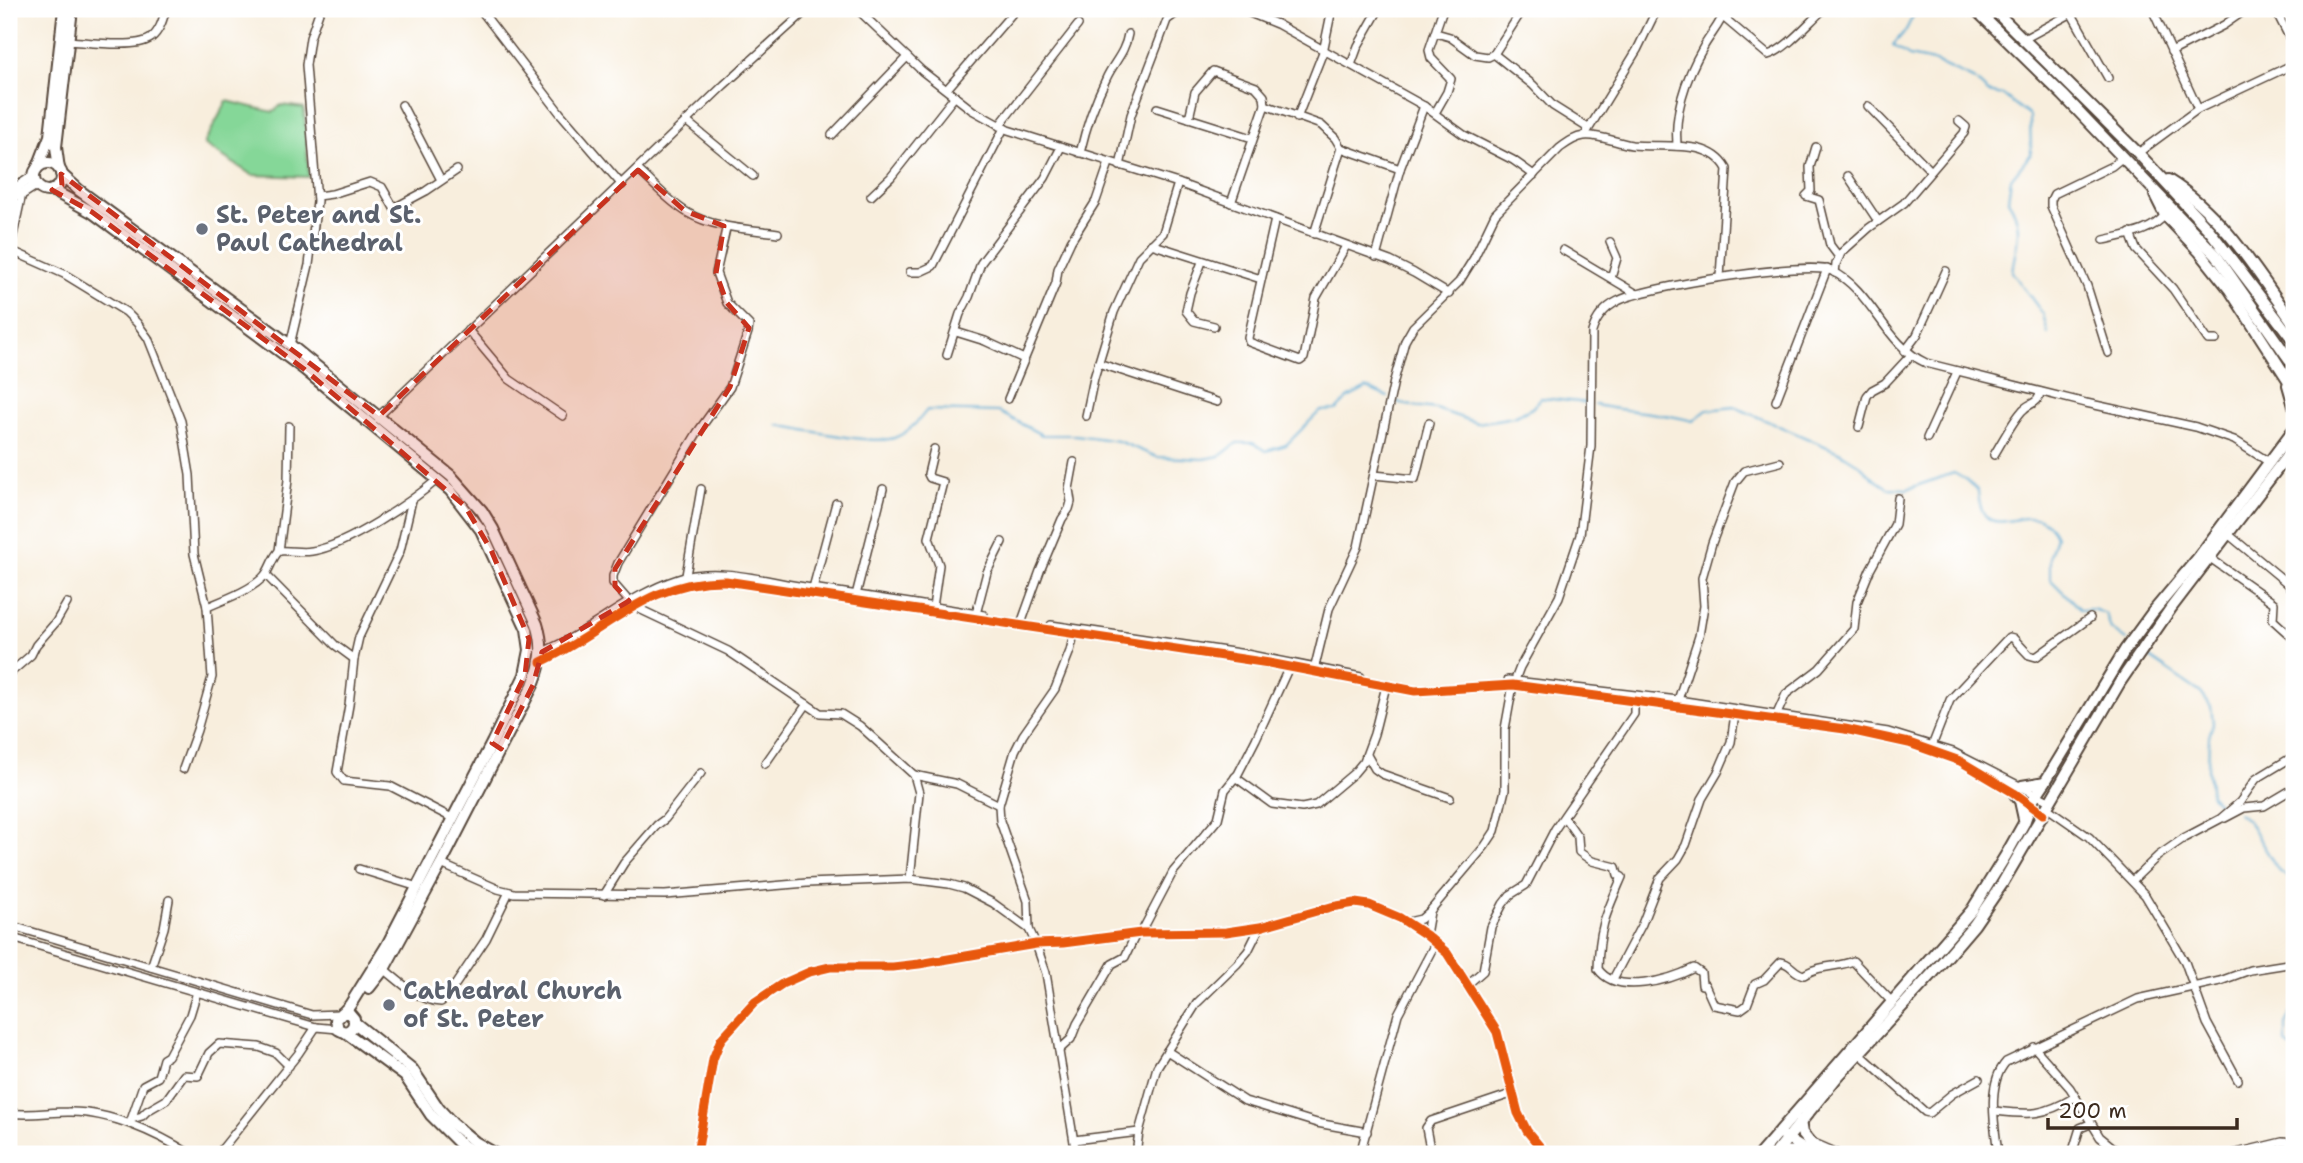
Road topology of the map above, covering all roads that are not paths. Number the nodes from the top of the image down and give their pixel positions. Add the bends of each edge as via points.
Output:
1 (64, 9) edge
2 (72, 9) edge
3 (166, 9) edge
4 (320, 9) edge
5 (480, 9) edge
6 (808, 9) edge
7 (857, 9) edge
8 (1016, 9) edge
9 (1182, 9) edge
10 (1240, 9) edge
11 (1332, 9) edge
12 (1379, 9) edge
13 (1443, 9) edge
14 (1523, 9) edge
15 (1657, 9) edge
16 (1726, 9) edge
17 (1824, 9) edge
18 (1975, 9) edge
19 (1993, 9) edge
20 (2152, 9) edge
21 (2247, 9) edge
22 (2275, 9) edge
23 (2071, 11) edge
24 (1723, 17) junction
25 (1078, 25) dead end
26 (1436, 33) junction
27 (1128, 34) dead end
28 (2022, 40) junction
29 (68, 41) junction
30 (2294, 47) edge
31 (1324, 52) junction
32 (2171, 52) junction
33 (1494, 54) junction
34 (907, 57) junction
35 (2294, 64) edge
36 (1351, 65) junction
37 (2108, 78) dead end
38 (947, 89) junction
39 (955, 96) junction
40 (402, 105) dead end
41 (1265, 105) junction
42 (1424, 106) junction
43 (1868, 106) dead end
44 (1157, 108) dead end
45 (2198, 109) junction
46 (1434, 113) junction
47 (1189, 118) junction
48 (1297, 118) junction
49 (686, 121) junction
50 (1959, 121) dead end
51 (1002, 127) junction
52 (1586, 132) junction
53 (832, 135) dead end
54 (1252, 138) junction
55 (1677, 146) junction
56 (1060, 147) junction
57 (1341, 148) junction
58 (1816, 148) dead end
59 (1080, 153) junction
60 (2138, 153) junction
61 (2123, 157) junction
62 (1109, 163) junction
63 (1120, 166) junction
64 (1400, 169) junction
65 (457, 170) dead end
66 (638, 170) junction
67 (1930, 170) junction
68 (60, 171) junction
69 (2156, 173) junction
70 (1534, 175) junction
71 (36, 176) junction
72 (753, 176) dead end
73 (1848, 176) dead end
74 (441, 180) junction
75 (1178, 183) junction
76 (2149, 183) junction
77 (622, 185) junction
78 (9, 188) edge
79 (52, 190) junction
80 (22, 194) junction
81 (9, 196) edge
82 (317, 196) junction
83 (871, 196) dead end
84 (1231, 203) junction
85 (2165, 215) junction
86 (1275, 219) junction
87 (1878, 221) junction
88 (723, 225) junction
89 (778, 233) dead end
90 (2130, 233) junction
91 (1314, 234) junction
92 (2104, 240) dead end
93 (1610, 242) dead end
94 (1151, 244) junction
95 (1346, 246) junction
96 (1563, 250) dead end
97 (9, 252) edge
98 (1376, 257) junction
99 (1839, 257) junction
100 (1202, 262) junction
101 (1831, 271) junction
102 (1946, 271) dead end
103 (911, 272) dead end
104 (1720, 277) junction
105 (1611, 278) junction
106 (1261, 279) junction
107 (1449, 294) junction
108 (1637, 294) junction
109 (2294, 324) edge
110 (1214, 326) dead end
111 (468, 330) junction
112 (956, 331) junction
113 (2216, 340) dead end
114 (2294, 341) edge
115 (290, 345) junction
116 (1908, 353) junction
117 (2109, 353) dead end
118 (947, 355) dead end
119 (1024, 359) junction
120 (1098, 363) junction
121 (2294, 366) edge
122 (1957, 372) junction
123 (2283, 373) junction
124 (2294, 388) edge
125 (2040, 392) junction
126 (1008, 399) dead end
127 (1776, 401) dead end
128 (1217, 402) dead end
129 (2294, 406) edge
130 (379, 416) junction
131 (563, 416) dead end
132 (1086, 416) dead end
133 (1429, 423) dead end
134 (289, 426) dead end
135 (1859, 427) dead end
136 (2294, 429) edge
137 (1927, 439) dead end
138 (2294, 447) edge
139 (934, 449) dead end
140 (1994, 455) dead end
141 (1074, 462) dead end
142 (1780, 462) dead end
143 (2270, 462) junction
144 (1374, 475) junction
145 (438, 479) junction
146 (701, 489) dead end
147 (883, 489) dead end
148 (1898, 498) dead end
149 (412, 500) junction
150 (836, 503) dead end
151 (2228, 534) junction
152 (1002, 542) dead end
153 (279, 551) junction
154 (2210, 558) junction
155 (266, 575) junction
156 (685, 581) junction
157 (813, 588) junction
158 (2294, 592) edge
159 (856, 595) junction
160 (67, 603) dead end
161 (631, 604) junction
162 (207, 607) junction
163 (933, 607) junction
164 (976, 614) junction
165 (2090, 618) dead end
166 (1022, 621) junction
167 (1074, 634) junction
168 (2294, 639) edge
169 (541, 657) junction
170 (354, 659) junction
171 (1289, 667) junction
172 (1314, 670) junction
173 (9, 674) edge
174 (1514, 682) junction
175 (1386, 686) junction
176 (1678, 699) junction
177 (1634, 700) junction
178 (807, 705) junction
179 (1735, 714) junction
180 (1777, 714) junction
181 (496, 746) junction
182 (1932, 746) junction
183 (1367, 755) junction
184 (2294, 756) edge
185 (765, 764) dead end
186 (183, 769) dead end
187 (701, 773) dead end
188 (914, 775) junction
189 (1235, 777) junction
190 (2045, 782) junction
191 (2018, 789) junction
192 (2291, 790) dead end
193 (2033, 798) junction
194 (1450, 799) dead end
195 (999, 805) junction
196 (2242, 805) junction
197 (2046, 807) junction
198 (1564, 817) junction
199 (452, 818) junction
200 (2024, 823) junction
201 (441, 864) junction
202 (359, 869) dead end
203 (910, 879) junction
204 (2132, 881) junction
205 (418, 887) junction
206 (509, 892) junction
207 (604, 895) junction
208 (169, 900) dead end
209 (1430, 911) junction
210 (1408, 922) junction
211 (9, 925) edge
212 (1260, 927) junction
213 (1029, 929) junction
214 (1138, 934) junction
215 (1426, 935) junction
216 (9, 937) edge
217 (1436, 942) junction
218 (1036, 944) junction
219 (2294, 963) edge
220 (151, 967) junction
221 (384, 969) junction
222 (1613, 979) junction
223 (1468, 984) junction
224 (2194, 987) junction
225 (197, 992) junction
226 (1891, 1001) junction
227 (340, 1014) junction
228 (355, 1021) junction
229 (316, 1027) junction
230 (341, 1030) junction
231 (2034, 1047) junction
232 (1059, 1050) junction
233 (1167, 1051) junction
234 (1859, 1053) junction
235 (289, 1066) junction
236 (1979, 1079) dead end
237 (2238, 1080) dead end
238 (1511, 1094) junction
239 (2075, 1097) junction
240 (1994, 1111) junction
241 (9, 1113) edge
242 (1800, 1121) junction
243 (131, 1122) junction
244 (2090, 1124) junction
245 (1786, 1131) junction
246 (1139, 1132) junction
247 (1367, 1132) junction
248 (1074, 1140) junction
249 (2294, 1143) edge
250 (1539, 1146) junction
251 (1811, 1150) edge
252 (1776, 1153) edge
253 (190, 1154) edge
254 (218, 1154) edge
255 (476, 1154) edge
256 (496, 1154) edge
257 (697, 1154) edge
258 (1076, 1154) edge
259 (1136, 1154) edge
260 (1360, 1154) edge
261 (1431, 1154) edge
262 (1531, 1154) edge
263 (1546, 1154) edge
264 (1760, 1154) edge
265 (1837, 1154) edge
266 (1998, 1154) edge
267 (2072, 1154) edge
268 (2121, 1154) edge
269 (2232, 1154) edge

1 - 71 highway via 50,136
2 - 29 highway
3 - 29 street via 159,28 138,44
4 - 82 street via 306,65
5 - 77 street
6 - 49 street
7 - 34 street
8 - 38 street
9 - 63 street via 1167,20 1131,115
10 - 31 street via 1277,24
11 - 31 street
12 - 36 street
13 - 26 street
14 - 33 street
15 - 52 street
16 - 24 street
17 - 24 street via 1772,55
18 - 61 highway
19 - 28 highway
20 - 32 street
21 - 32 street
22 - 30 street
23 - 28 street
23 - 37 street
24 - 55 street via 1689,76 1678,107
25 - 51 street
26 - 33 street via 1475,55
26 - 46 street via 1429,50 1431,58 1451,79
27 - 59 street via 1123,53 1105,79 1088,119
28 - 60 highway
29 - 68 highway via 56,147
31 - 36 street
31 - 48 street
32 - 45 street
33 - 52 street
34 - 38 street
34 - 53 street
35 - 45 street
36 - 42 street
38 - 39 street
39 - 51 street
39 - 83 street
40 - 74 street
41 - 47 street via 1261,90 1213,71 1195,92
41 - 48 street
41 - 54 street
42 - 46 street
42 - 64 street
43 - 67 street
44 - 47 street
45 - 60 street
46 - 70 street
47 - 54 street
48 - 57 street via 1321,125
49 - 66 street
49 - 72 street
50 - 67 street via 1966,127 1964,133
51 - 56 street
51 - 103 street via 933,266
52 - 55 street via 1632,145
52 - 70 street via 1560,148
54 - 84 street
55 - 104 street via 1715,154 1727,169
56 - 59 street
56 - 112 street via 1045,178 981,263
57 - 64 street
57 - 91 street
58 - 99 street via 1810,167 1811,191 1806,195 1819,200 1830,245
59 - 62 street
60 - 69 highway
61 - 76 highway
61 - 117 street via 2054,194 2051,200 2090,293
62 - 63 street
62 - 119 street via 1096,201 1058,269
63 - 75 street
64 - 98 street
65 - 74 street
66 - 77 street
66 - 88 street via 685,211
67 - 87 street via 1905,203
68 - 71 highway via 46,163
68 - 79 highway via 60,184
68 - 115 highway via 80,191
69 - 109 highway via 2186,191 2215,218
69 - 114 highway via 2210,231
70 - 107 street via 1495,214 1474,258
71 - 78 main road
71 - 79 highway via 43,190
71 - 80 main road
73 - 87 street
74 - 82 street via 394,208 382,187 370,181
75 - 84 street
75 - 94 street via 1163,233
76 - 85 highway
76 - 121 highway via 2216,255
77 - 111 street
79 - 145 highway via 92,212 304,369
80 - 81 main road
80 - 97 street
82 - 115 street via 309,265
84 - 86 street
85 - 90 street via 2157,224
85 - 123 highway via 2230,290
86 - 91 street
86 - 106 street
87 - 99 street
88 - 89 street
88 - 161 street via 726,229 716,273 727,303 749,325 748,332 730,387 615,569 615,586
90 - 92 street
90 - 113 street via 2136,249 2208,340
91 - 95 street
93 - 105 street via 1617,258
94 - 100 street
94 - 120 street via 1139,257 1119,301
95 - 98 street
95 - 106 street via 1316,298 1302,360 1250,342
96 - 105 street
97 - 162 street via 64,274 126,312 148,338 187,446 194,554
98 - 107 street via 1414,272
99 - 101 street
100 - 106 street
100 - 110 street via 1186,311 1194,321
101 - 104 street via 1810,268
101 - 116 street via 1865,300
101 - 127 street
102 - 116 street
104 - 108 street
105 - 108 street
107 - 144 street via 1408,334
108 - 174 street via 1610,305 1594,324 1591,446 1580,535 1559,597
111 - 130 street
111 - 131 street via 509,379
112 - 118 street
112 - 119 street
115 - 130 highway
116 - 122 street
116 - 135 street via 1885,383 1867,396
119 - 126 street
120 - 128 street
120 - 132 street
122 - 125 street
122 - 137 street
123 - 124 highway
123 - 129 highway
125 - 140 street
125 - 143 street via 2196,427 2234,440
130 - 169 highway via 451,475 482,511 528,603 540,636
133 - 144 street via 1415,479
134 - 153 street
136 - 143 highway
138 - 151 highway
139 - 163 street via 928,474 943,482 929,538 939,565
141 - 166 street via 1069,509
142 - 176 street via 1744,471 1734,482 1702,578 1699,636
143 - 190 highway via 2125,650
144 - 172 street via 1358,547 1329,609
145 - 149 street
145 - 181 highway via 481,530 527,629 530,650 524,675
146 - 156 street
147 - 159 street
148 - 180 street via 1895,524 1857,602 1854,629 1819,669 1786,694
149 - 153 street via 322,549
149 - 170 street via 400,551 366,620
150 - 157 street
151 - 154 highway
151 - 158 street
152 - 164 street via 987,572
153 - 155 street
154 - 168 street via 2274,603 2273,620
154 - 197 highway via 2120,682
155 - 162 street
155 - 170 street
156 - 157 street via 725,576
156 - 161 street via 650,590
156 - 167 street via 740,583
157 - 159 street
159 - 163 street
160 - 173 street via 32,655
161 - 169 street via 584,639
161 - 178 street via 733,654
162 - 186 street via 212,677
163 - 164 street
164 - 166 street
165 - 182 street via 2036,657 2009,637 1951,700
166 - 172 street
167 - 171 street
167 - 195 street via 1055,689 1015,751
169 - 181 highway via 526,701
170 - 199 street via 339,776 355,784 390,786
171 - 172 street
171 - 189 street
172 - 174 street via 1416,687
172 - 175 street
174 - 175 street via 1426,691
174 - 176 street
174 - 177 street
174 - 209 street via 1505,729 1505,790 1495,831
175 - 183 street
176 - 180 street
177 - 179 street
177 - 198 street via 1634,714
178 - 185 street
178 - 188 street via 820,713 841,714 860,726
179 - 191 street via 1909,743
179 - 222 street via 1731,742 1702,799 1686,845 1660,878
180 - 182 street via 1888,732
181 - 199 highway
181 - 201 highway
182 - 191 street via 1953,752
183 - 189 street via 1354,773 1316,805 1302,808 1272,804
183 - 194 street via 1382,775
184 - 196 street via 2256,779
187 - 207 street via 624,863
188 - 195 street via 957,784
188 - 203 street via 919,793
189 - 214 street via 1225,790 1216,823 1173,872
190 - 191 highway
190 - 193 highway
191 - 193 street
191 - 200 highway
192 - 196 street via 2264,806
193 - 197 street
193 - 197 street
193 - 200 highway
195 - 213 street via 1000,821 1028,901
196 - 204 street via 2184,838
197 - 204 street via 2089,837
197 - 234 highway via 1974,925
198 - 222 street via 1578,837 1578,852 1616,867 1622,877 1606,911 1598,950 1598,969
198 - 223 street via 1526,885 1510,895 1493,921 1483,971
199 - 205 highway
200 - 226 highway via 1972,910
201 - 206 street
201 - 221 highway
202 - 205 street
203 - 207 street
203 - 213 street via 964,888
204 - 224 street via 2186,961
205 - 227 highway via 374,968
206 - 207 street
206 - 221 street via 486,939 441,1002 415,993
208 - 220 street
209 - 210 street
209 - 215 street
210 - 212 street via 1355,903
210 - 215 street
211 - 220 street
212 - 214 street
212 - 233 street via 1248,951 1197,1003
213 - 218 street
214 - 218 street
214 - 232 street via 1125,957 1112,964 1070,1041
215 - 217 street
216 - 225 street
217 - 223 street
217 - 247 street via 1398,1014
218 - 232 street
218 - 257 street via 906,965 822,968 770,991 742,1014 715,1049
219 - 224 street
220 - 227 street via 312,1014
221 - 228 highway via 360,1002
222 - 226 street via 1638,986 1695,968 1714,1005 1740,1010 1747,1005 1755,984 1781,962 1804,975 1811,969 1853,961
223 - 238 street via 1497,1032
224 - 231 street via 2138,999
224 - 237 street via 2218,1046
225 - 229 street
225 - 243 street via 158,1077 143,1085
226 - 245 highway
227 - 228 highway via 349,1013
227 - 230 highway via 336,1020
228 - 230 highway via 352,1028
228 - 256 highway via 412,1069 452,1123
229 - 230 street
229 - 235 street
230 - 255 highway via 405,1076 431,1115
231 - 239 street
231 - 240 street via 2000,1069
232 - 248 street
233 - 246 street via 1151,1082
233 - 247 street via 1245,1101
234 - 236 street via 1925,1112
234 - 242 highway
235 - 243 street via 276,1053 259,1047 219,1044 198,1076 184,1075 166,1100
235 - 254 street
238 - 250 street
238 - 261 street via 1431,1121 1426,1128
239 - 240 street via 2052,1110 2030,1114
239 - 244 street
240 - 266 street
241 - 243 street via 69,1111
242 - 245 highway
242 - 251 highway
243 - 253 street
244 - 267 street via 2080,1128
244 - 268 street
245 - 251 main road
245 - 252 highway
245 - 264 highway
246 - 248 street
246 - 259 street
247 - 260 street
248 - 258 street
249 - 269 street
250 - 262 street
250 - 263 street
251 - 252 highway
251 - 265 main road

